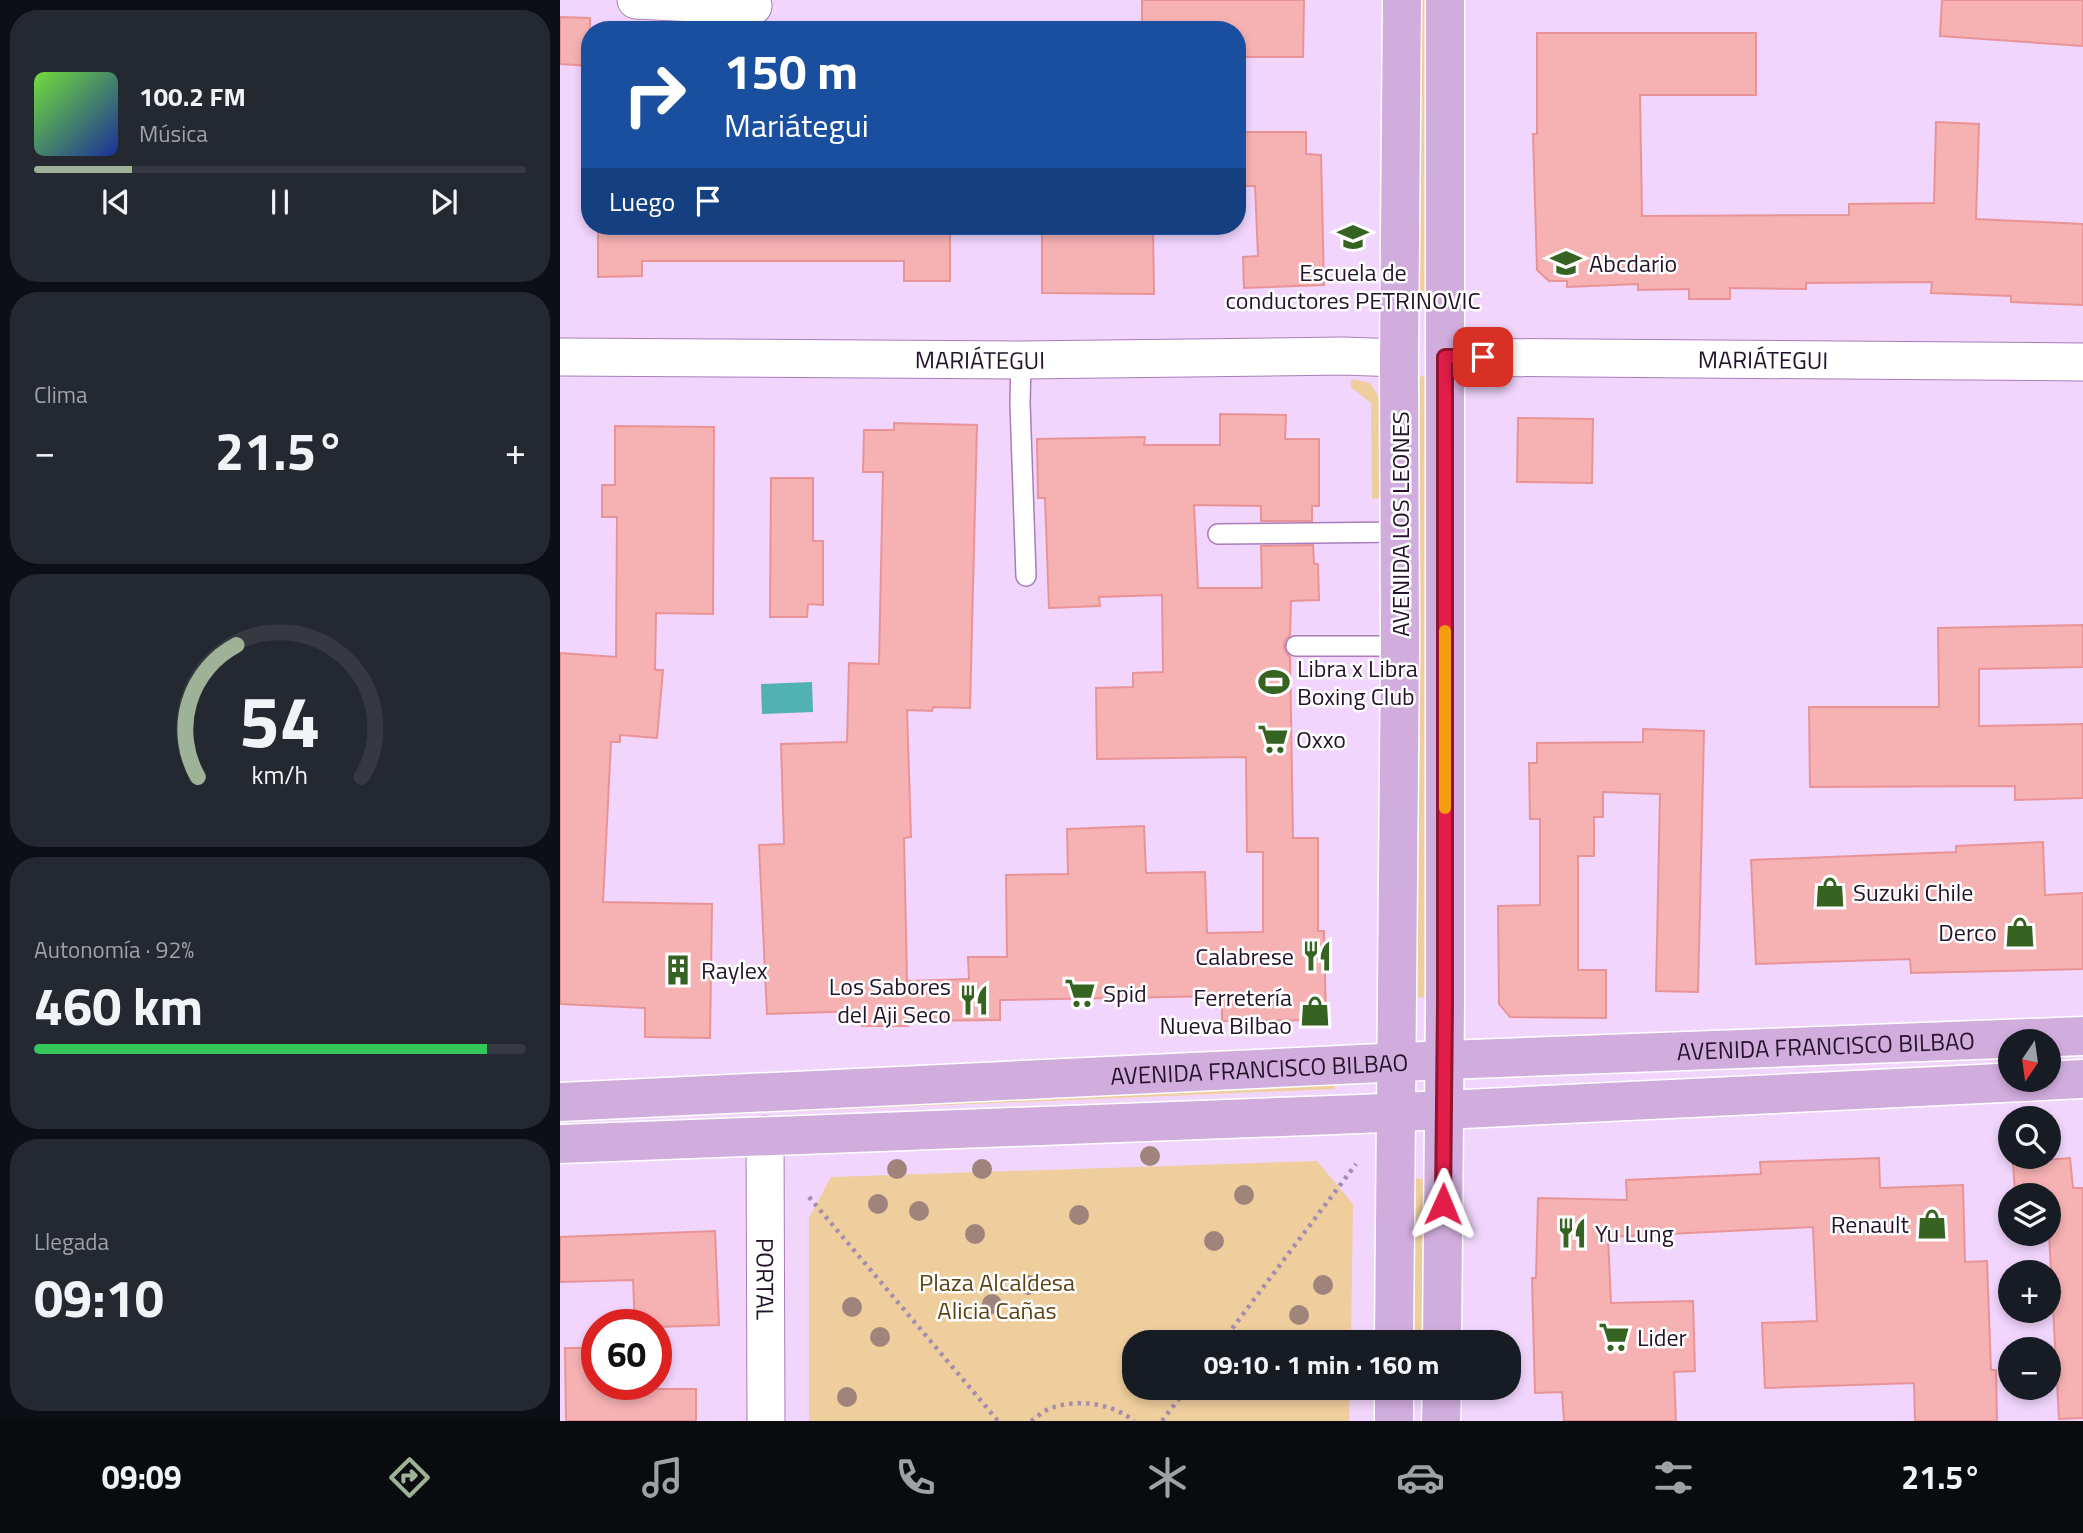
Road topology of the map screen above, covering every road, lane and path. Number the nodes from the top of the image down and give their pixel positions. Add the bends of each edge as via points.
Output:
1 (636, 0) edge
2 (1402, 0) edge
3 (1445, 0) edge
4 (753, 6) dead end
5 (560, 357) edge
6 (1445, 357) junction
7 (1399, 358) junction
8 (1021, 360) junction
9 (2083, 362) edge
10 (1401, 532) junction
11 (1218, 534) dead end
12 (1026, 576) dead end
13 (1296, 646) dead end
14 (1400, 646) junction
15 (2083, 1036) edge
16 (1445, 1060) junction
17 (1397, 1062) junction
18 (2083, 1079) edge
19 (560, 1102) edge
20 (1444, 1108) junction
21 (1396, 1111) junction
22 (765, 1135) junction
23 (560, 1144) edge
24 (1360, 1159) dead end
25 (809, 1197) dead end
26 (1231, 1330) edge
27 (1394, 1330) edge
28 (1442, 1330) edge
29 (1178, 1400) edge
30 (1394, 1400) edge
31 (1442, 1400) edge
32 (766, 1421) edge
33 (998, 1421) edge
34 (1031, 1421) edge
35 (1134, 1421) edge
36 (1162, 1421) edge
37 (1394, 1421) edge
38 (1441, 1421) edge

1 - 4 street
2 - 7 main road, AVENIDA LOS LEONES
3 - 6 main road, AVENIDA LOS LEONES
5 - 8 street, MARIÁTEGUI
6 - 9 street, MARIÁTEGUI
6 - 16 main road, AVENIDA LOS LEONES
7 - 8 street, MARIÁTEGUI
7 - 10 main road, AVENIDA LOS LEONES
8 - 12 lane
10 - 11 lane
10 - 14 main road, AVENIDA LOS LEONES
13 - 14 lane
14 - 17 main road, AVENIDA LOS LEONES
15 - 16 main road, AVENIDA FRANCISCO BILBAO
16 - 17 main road, AVENIDA FRANCISCO BILBAO
16 - 20 main road, AVENIDA LOS LEONES
17 - 19 main road, AVENIDA FRANCISCO BILBAO
17 - 21 main road, AVENIDA LOS LEONES
18 - 20 main road, AVENIDA FRANCISCO BILBAO
20 - 21 main road, AVENIDA FRANCISCO BILBAO
20 - 28 main road, AVENIDA LOS LEONES
21 - 22 main road, AVENIDA FRANCISCO BILBAO
21 - 27 main road, AVENIDA LOS LEONES
22 - 23 main road, AVENIDA FRANCISCO BILBAO
22 - 32 street, PORTAL
24 - 26 path
25 - 33 path
29 - 36 path
30 - 37 main road
31 - 38 main road
34 - 35 path via 1048,1409 1073,1403 1105,1406

